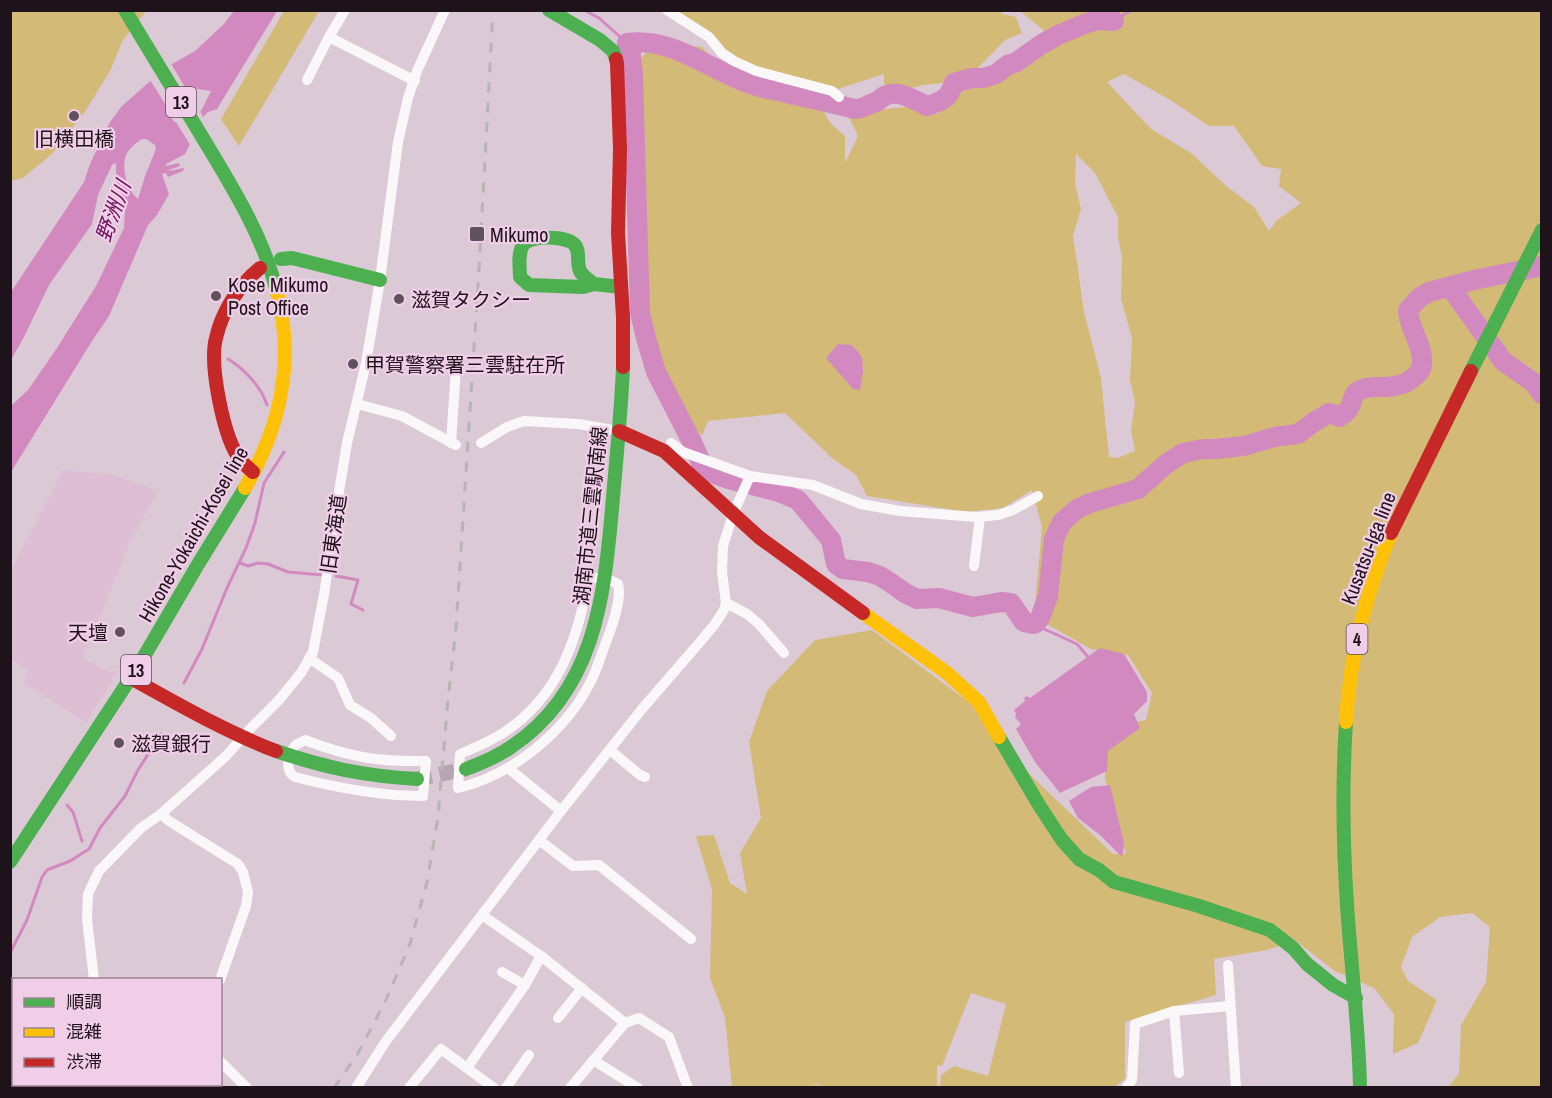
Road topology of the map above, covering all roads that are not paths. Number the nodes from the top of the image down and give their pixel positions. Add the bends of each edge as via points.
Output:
1 (125, 10) edge
2 (345, 10) edge
3 (445, 10) edge
4 (549, 10) edge
5 (667, 10) edge
6 (329, 38) junction
7 (307, 80) dead end
8 (415, 81) junction
9 (839, 97) dead end
10 (1542, 230) edge
11 (280, 259) dead end
12 (578, 267) junction
13 (261, 268) dead end
14 (380, 280) junction
15 (594, 284) junction
16 (552, 286) junction
17 (621, 287) junction
18 (456, 368) dead end
19 (357, 404) junction
20 (619, 431) junction
21 (481, 443) dead end
22 (671, 443) dead end
23 (254, 472) junction
24 (750, 476) junction
25 (1038, 496) dead end
26 (733, 514) junction
27 (980, 517) junction
28 (974, 566) dead end
29 (606, 578) junction
30 (726, 603) junction
31 (784, 652) dead end
32 (309, 658) junction
33 (131, 678) junction
34 (391, 736) dead end
35 (243, 738) junction
36 (610, 750) junction
37 (290, 756) junction
38 (508, 768) junction
39 (466, 769) tunnel mouth
40 (645, 777) dead end
41 (417, 779) tunnel mouth
42 (561, 811) junction
43 (161, 814) junction
44 (539, 840) junction
45 (10, 862) edge
46 (482, 915) junction
47 (691, 939) dead end
48 (541, 957) junction
49 (1228, 964) dead end
50 (502, 972) dead end
51 (94, 978) edge
52 (221, 978) edge
53 (525, 985) junction
54 (582, 988) junction
55 (1356, 998) junction
56 (1230, 1006) junction
57 (1174, 1011) junction
58 (558, 1017) dead end
59 (625, 1023) junction
60 (529, 1055) dead end
61 (593, 1060) junction
62 (222, 1063) edge
63 (467, 1068) junction
64 (1179, 1073) dead end
65 (247, 1088) edge
66 (356, 1088) edge
67 (409, 1088) edge
68 (494, 1088) edge
69 (506, 1088) edge
70 (570, 1088) edge
71 (638, 1088) edge
72 (688, 1088) edge
73 (1126, 1088) edge
74 (1236, 1088) edge
75 (1360, 1088) edge

1 - 23 street, Hikone-Yokaichi-Kosei line / 13 via 237,193 271,268 281,304 285,369 277,413
2 - 6 street
3 - 8 street, 旧東海道
4 - 17 street, 湖南市道三雲駅南線 via 600,40 613,51 617,63
5 - 9 street via 709,37 734,61 832,91
6 - 7 street
6 - 8 street
8 - 14 street, 旧東海道 via 398,142
10 - 55 street, Kusatsu-Iga line / 4 via 1390,532 1360,624 1345,722 1344,796 1348,914
11 - 14 street via 292,258
12 - 15 street via 586,280
12 - 16 street
12 - 16 street via 572,242 530,239 524,244 520,277 528,285
13 - 23 street via 231,303 214,347 231,443 240,461
14 - 19 street, 旧東海道
15 - 16 street
15 - 17 street
17 - 20 street, 湖南市道三雲駅南線
18 - 19 street via 454,444 402,416
19 - 32 street, 旧東海道 via 347,443 326,589
20 - 21 street via 524,421
20 - 26 street via 664,451
20 - 29 street, 湖南市道三雲駅南線
22 - 24 street via 682,452
23 - 33 street, Hikone-Yokaichi-Kosei line / 13
24 - 26 street
24 - 27 street via 813,485 861,504 900,511
25 - 27 street via 1013,510
26 - 30 street via 723,546
26 - 55 street via 947,673 979,702 1039,805 1079,859 1114,882 1270,930 1307,964
27 - 28 street
29 - 38 street via 618,584 620,590 591,681 559,726
29 - 38 street via 588,582 568,654 544,694 506,731 460,754 458,788
29 - 39 street, 湖南市道三雲駅南線 via 598,620 584,660 555,708 519,742
30 - 31 street via 759,624
30 - 36 street via 715,624
32 - 34 street via 338,678 350,705
32 - 35 street, 旧東海道 via 278,701
33 - 35 street
33 - 45 street, Hikone-Yokaichi-Kosei line / 13
35 - 37 street
35 - 43 street, 旧東海道
36 - 40 street
36 - 42 street
37 - 37 street via 296,745 305,740 360,758 426,762 423,796 357,791 294,777 289,771
37 - 41 street via 372,777
38 - 42 street
42 - 44 street
43 - 51 street, 旧東海道 via 141,828 99,871 88,894
43 - 52 street via 238,864 243,872 248,892 246,906
44 - 46 street
44 - 47 street via 573,866 598,865
46 - 48 street
46 - 66 street via 386,1041
48 - 53 street
48 - 54 street
49 - 56 street
50 - 53 street
53 - 63 street
54 - 58 street
54 - 59 street
55 - 75 street, Kusatsu-Iga line / 4
56 - 57 street
56 - 74 street
57 - 64 street
57 - 73 street via 1135,1024 1132,1080
59 - 61 street
59 - 72 street via 639,1018 669,1037
60 - 69 street
61 - 70 street
61 - 71 street
62 - 65 street
63 - 67 street via 441,1049
63 - 68 street

